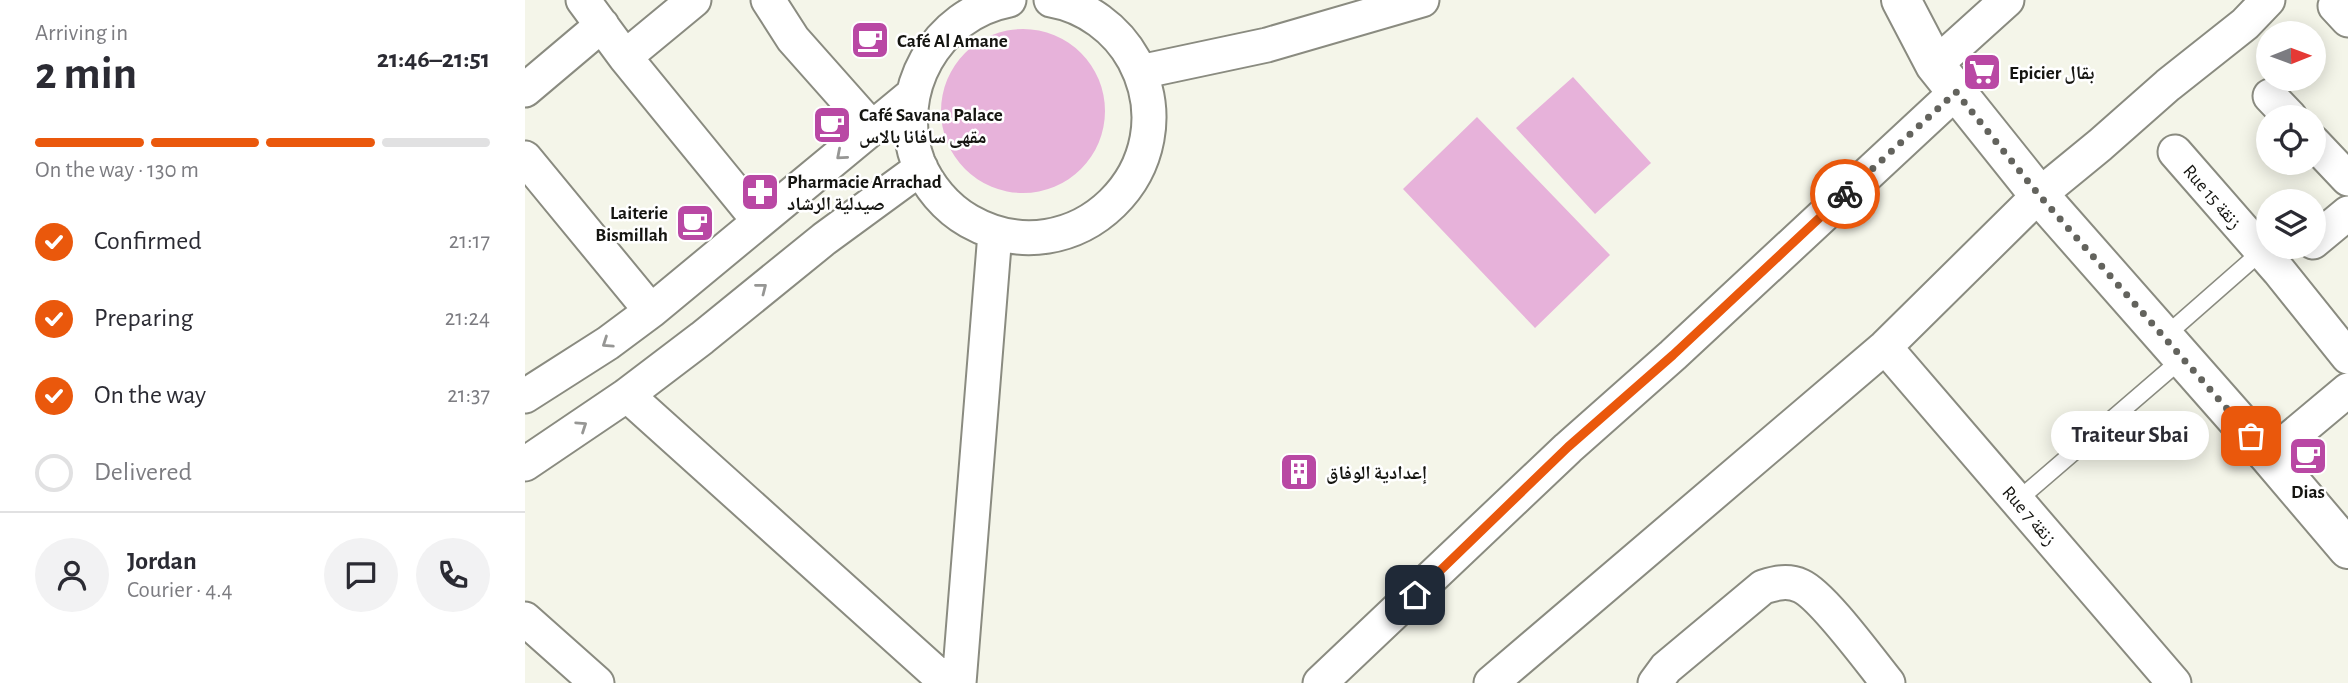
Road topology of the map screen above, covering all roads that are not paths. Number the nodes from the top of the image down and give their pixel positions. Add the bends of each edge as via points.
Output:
1 (694, 0) edge
2 (768, 0) edge
3 (1009, 0) edge
4 (1054, 0) edge
5 (1422, 0) edge
6 (1901, 0) edge
7 (2007, 0) edge
8 (2268, 0) edge
9 (964, 7) edge
10 (593, 12) edge
11 (625, 57) junction
12 (1140, 72) junction
13 (1945, 79) junction
14 (525, 90) edge
15 (912, 95) junction
16 (872, 128) junction
17 (2175, 152) dead end
18 (2326, 156) edge
19 (525, 158) edge
20 (921, 168) junction
21 (2348, 179) edge
22 (2039, 195) junction
23 (2348, 213) edge
24 (759, 222) junction
25 (2326, 231) edge
26 (995, 233) junction
27 (2276, 259) edge
28 (2271, 261) junction
29 (651, 311) junction
30 (1885, 347) junction
31 (2173, 348) junction
32 (2348, 357) edge
33 (2348, 390) edge
34 (627, 395) junction
35 (525, 396) edge
36 (2269, 456) junction
37 (527, 459) edge
38 (2018, 500) junction
39 (2348, 550) edge
40 (525, 620) edge
41 (597, 683) edge
42 (947, 683) edge
43 (959, 683) edge
44 (1320, 683) edge
45 (1491, 683) edge
46 (1655, 683) edge
47 (1888, 683) edge
48 (2174, 683) edge

1 - 11 street
2 - 16 street via 793,39
3 - 9 street via 981,8
4 - 12 street via 1106,26
5 - 12 street via 1267,44
6 - 13 street
7 - 13 street
8 - 22 street
9 - 15 street via 936,43
10 - 11 street
10 - 14 street
11 - 24 street
12 - 26 street via 1149,128 1139,166 1118,198 1088,223 1052,236
13 - 22 street
13 - 44 street via 1673,355 1568,447
15 - 16 street
15 - 20 street via 911,132
16 -> 24 street
17 - 28 street, Rue 15 زنقة
18 - 21 street
19 - 29 street
20 - 26 street via 951,208
34 -> 20 street
22 - 30 street
22 - 31 street
23 - 25 street
24 - 29 street
26 - 43 street
27 - 28 street
28 - 31 lane
28 - 32 street, Rue 15 زنقة
29 -> 35 street
30 - 38 street, Rue 7 زنقة
30 - 45 street
31 - 36 street
31 - 38 lane
33 - 36 street
37 -> 34 street
34 - 42 street
36 - 39 street
38 - 48 street, Rue 7 زنقة
40 - 41 street
46 - 47 street via 1666,668 1763,587 1779,581 1801,586 1820,600

